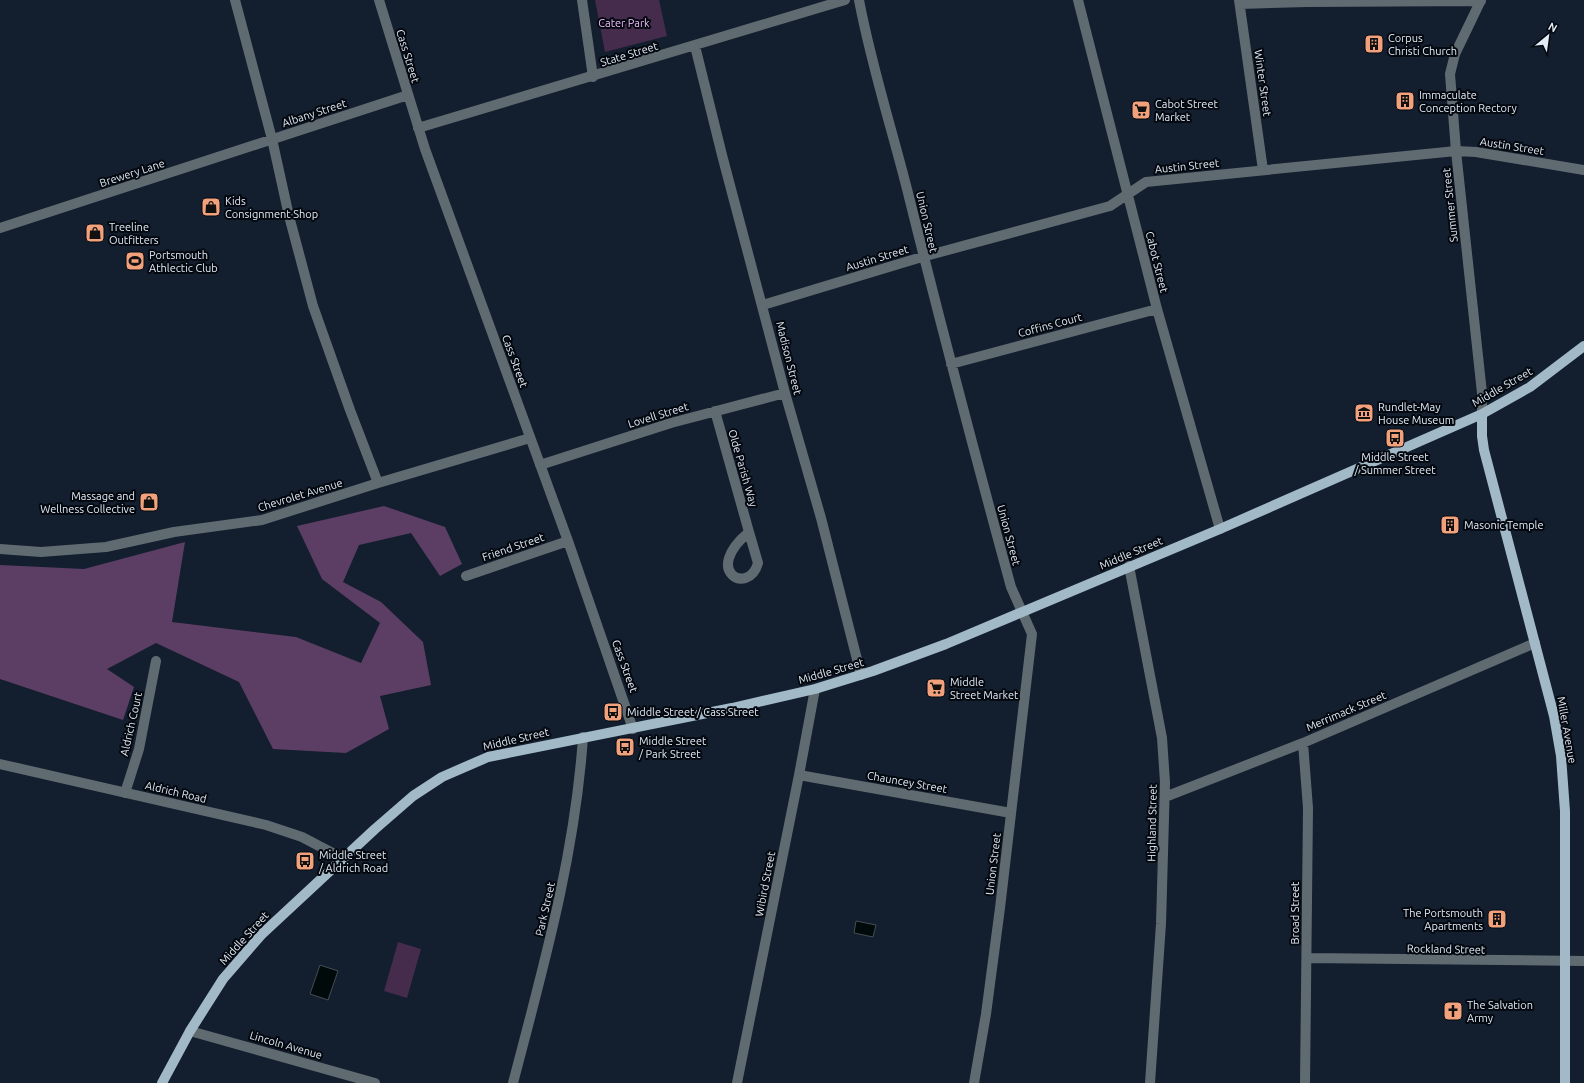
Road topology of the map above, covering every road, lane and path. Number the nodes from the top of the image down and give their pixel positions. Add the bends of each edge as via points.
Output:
1 (235, 0) edge
2 (379, 0) edge
3 (582, 0) edge
4 (845, 0) edge
5 (859, 0) edge
6 (1078, 0) edge
7 (1481, 1) edge
8 (1239, 2) edge
9 (695, 46) junction
10 (593, 77) junction
11 (408, 95) junction
12 (418, 128) junction
13 (272, 139) junction
14 (1456, 151) junction
15 (1263, 170) junction
16 (1584, 170) edge
17 (1128, 195) junction
18 (0, 228) edge
19 (922, 257) junction
20 (763, 305) junction
21 (1157, 309) junction
22 (1584, 346) edge
23 (951, 364) junction
24 (785, 393) junction
25 (715, 411) junction
26 (1482, 414) junction
27 (530, 438) junction
28 (540, 465) junction
29 (378, 483) junction
30 (1220, 529) junction
31 (749, 532) dead end
32 (568, 540) junction
33 (0, 549) edge
34 (1129, 566) junction
35 (466, 576) dead end
36 (1022, 613) junction
37 (1535, 643) junction
38 (156, 661) dead end
39 (861, 675) junction
40 (815, 689) junction
41 (634, 729) junction
42 (583, 737) junction
43 (1303, 743) junction
44 (0, 764) edge
45 (799, 775) junction
46 (125, 793) junction
47 (1165, 797) junction
48 (1011, 813) junction
49 (342, 858) junction
50 (1307, 958) junction
51 (1584, 961) edge
52 (1564, 962) junction
53 (190, 1031) junction
54 (162, 1083) edge
55 (375, 1083) edge
56 (513, 1083) edge
57 (737, 1083) edge
58 (974, 1083) edge
59 (1150, 1083) edge
60 (1305, 1083) edge
61 (1565, 1083) edge

1 - 13 street, Albany Street
2 - 11 street, Cass Street
3 - 10 street
4 - 9 street, State Street
5 - 19 street, Union Street
6 - 17 street, Cabot Street
7 - 8 street
7 - 14 street, Summer Street via 1452,65
8 - 15 street, Winter Street
9 - 10 street, State Street
9 - 20 street, Madison Street
10 - 12 street, State Street
11 - 12 street, Cass Street
11 - 13 street, Albany Street
12 - 27 street, Cass Street
13 - 18 street, Brewery Lane
13 - 29 street via 313,306
14 - 15 street, Austin Street
14 - 16 street, Austin Street
14 - 26 street, Summer Street via 1482,393
15 - 17 street, Austin Street via 1146,182
17 - 19 street, Austin Street via 1110,206
17 - 21 street, Cabot Street
19 - 20 street, Austin Street
19 - 23 street, Union Street
20 - 24 street, Madison Street
21 - 23 street, Coffins Court
21 - 30 street, Cabot Street
22 - 26 main road, Middle Street via 1530,387
23 - 36 street, Union Street via 1011,587
24 - 25 street, Lovell Street
24 - 39 street, Madison Street via 821,518
25 - 28 street, Lovell Street
25 - 31 street, Olde Parish Way
26 - 30 main road, Middle Street
26 - 37 main road, Miller Avenue via 1484,450
27 - 28 street, Cass Street
27 - 29 street, Chevrolet Avenue
28 - 32 street, Cass Street
29 - 33 street, Chevrolet Avenue via 256,521 174,532 106,547 40,552
30 - 34 main road, Middle Street
32 - 35 street, Friend Street
32 - 41 street, Cass Street
34 - 36 main road, Middle Street
34 - 47 street, Highland Street via 1162,738
36 - 39 main road, Middle Street
36 - 48 street, Union Street via 1032,634
37 - 43 street, Merrimack Street
37 - 52 main road, Miller Avenue via 1554,716 1561,756 1565,811
38 - 46 street, Aldrich Court via 140,742
39 - 40 main road, Middle Street
40 - 41 main road, Middle Street
40 - 45 street, Wibird Street
41 - 42 main road, Middle Street
42 - 49 main road, Middle Street via 488,757 452,772 413,796
42 - 56 street, Park Street via 569,855 556,917
43 - 47 street, Merrimack Street
43 - 50 street, Broad Street via 1308,808
44 - 46 street, Aldrich Road
45 - 48 street, Chauncey Street
45 - 57 street, Wibird Street
46 - 49 street, Aldrich Road via 266,825 302,837
47 - 59 street, Highland Street via 1161,924
48 - 58 street, Union Street via 986,1014
49 - 53 main road, Middle Street via 240,958 223,979
50 - 52 street, Rockland Street
50 - 60 street, Broad Street
51 - 52 street, Rockland Street
52 - 61 main road, Miller Avenue
53 - 54 main road, Middle Street
53 - 55 street, Lincoln Avenue

